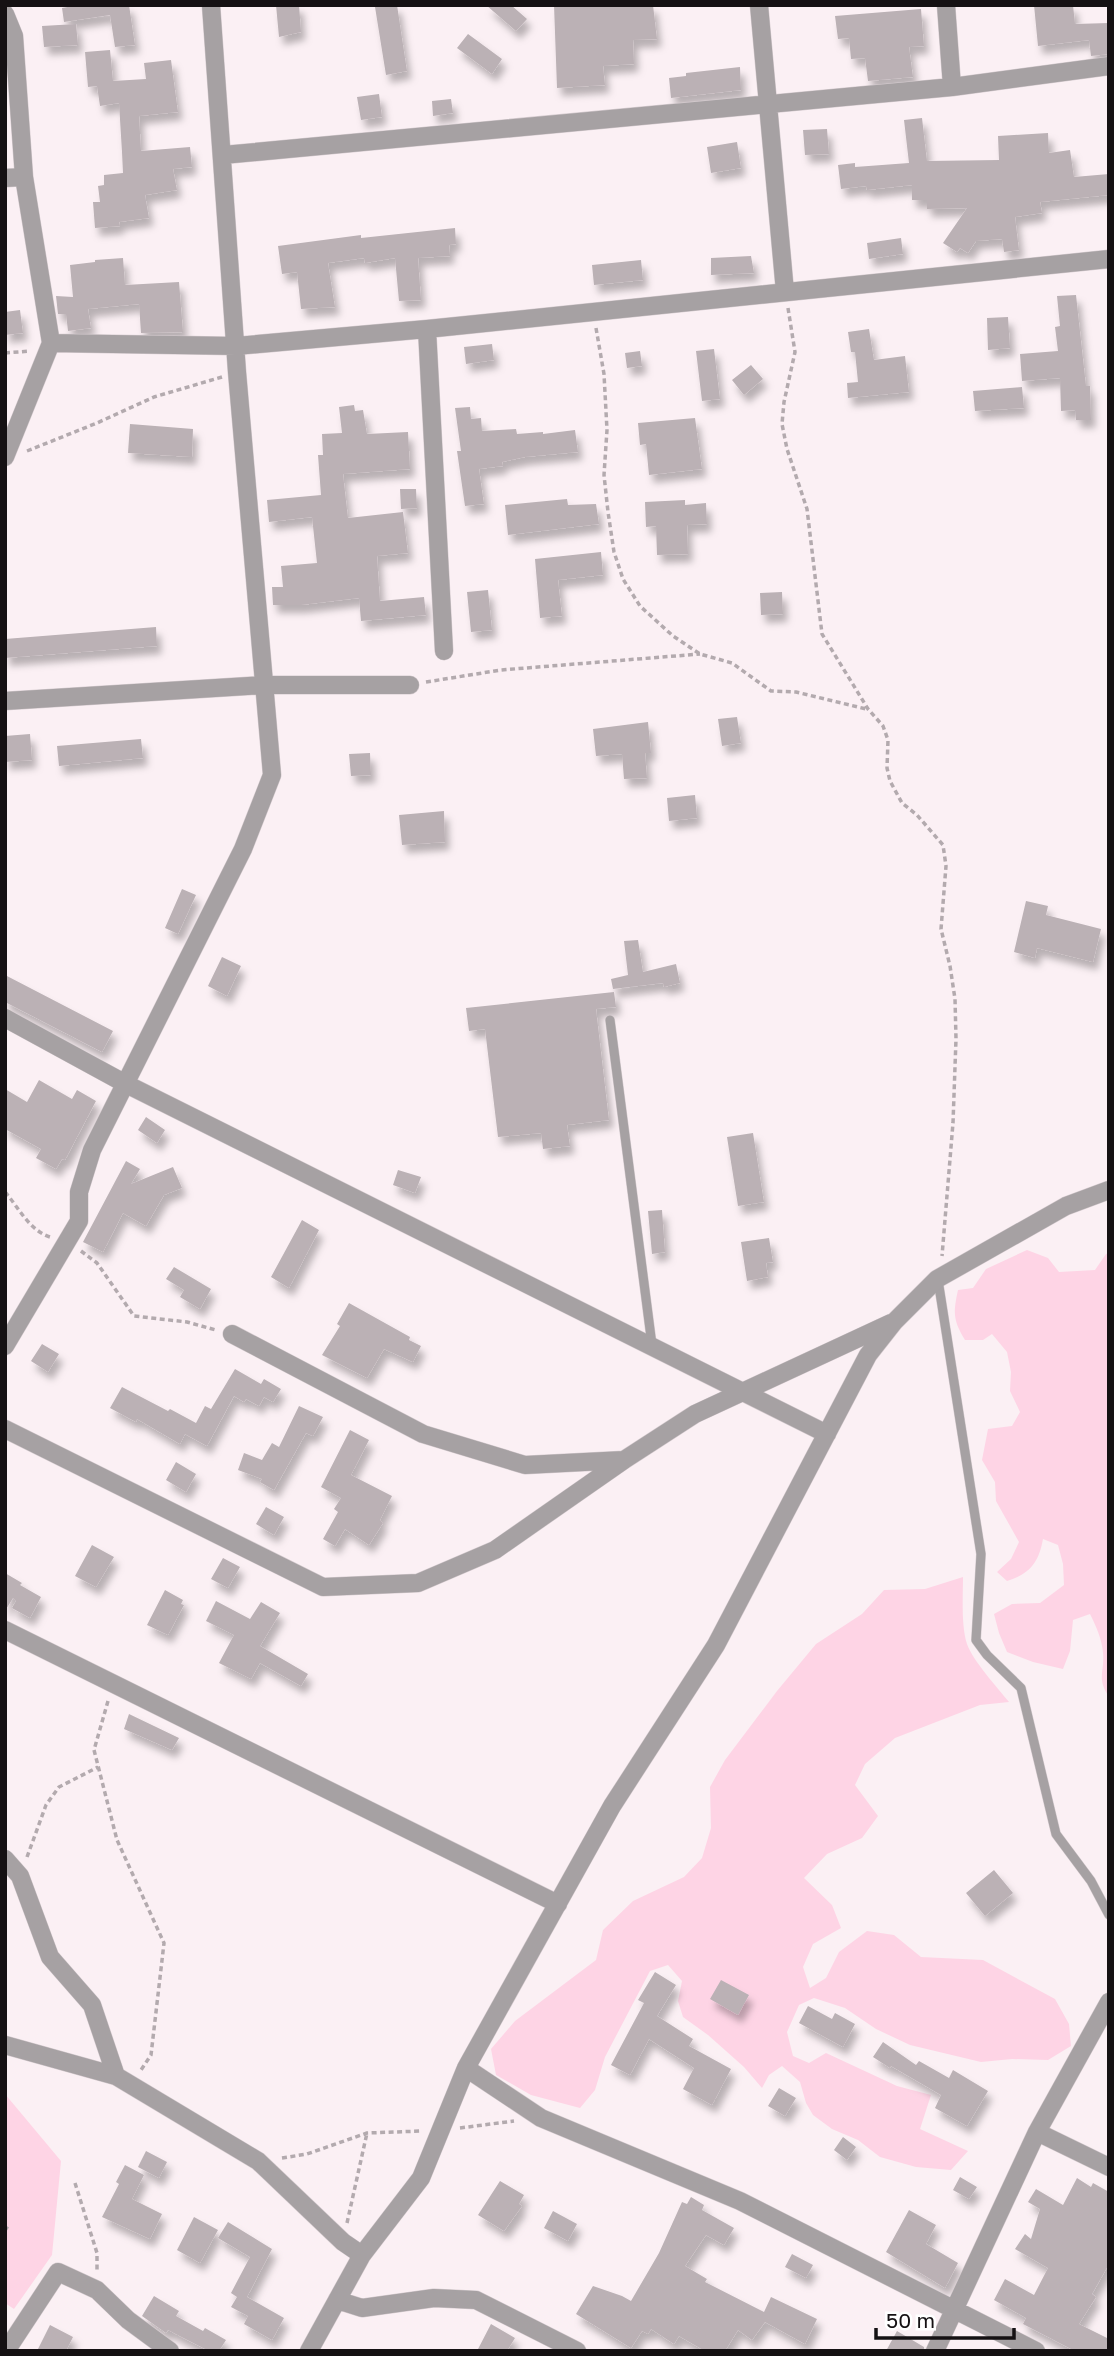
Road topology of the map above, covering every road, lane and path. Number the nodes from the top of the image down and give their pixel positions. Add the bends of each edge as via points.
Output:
1 (211, 5) edge
2 (759, 5) edge
3 (946, 5) edge
4 (5, 14) edge
5 (1109, 66) edge
6 (952, 87) junction
7 (767, 105) junction
8 (223, 155) junction
9 (24, 177) junction
10 (5, 178) edge
11 (1109, 259) edge
12 (785, 292) junction
13 (593, 312) junction
14 (427, 329) junction
15 (51, 343) junction
16 (236, 346) junction
17 (237, 372) junction
18 (11, 456) edge
19 (444, 651) dead end
20 (701, 654) junction
21 (264, 685) junction
22 (410, 685) joint
23 (5, 701) edge
24 (868, 709) junction
25 (5, 1018) edge
26 (610, 1020) dead end
27 (126, 1084) junction
28 (1109, 1190) edge
29 (5, 1192) edge
30 (68, 1241) junction
31 (937, 1279) junction
32 (894, 1322) junction
33 (232, 1334) joint
34 (652, 1345) junction
35 (5, 1346) edge
36 (744, 1391) junction
37 (5, 1429) edge
38 (827, 1434) junction
39 (624, 1460) junction
40 (5, 1630) edge
41 (113, 1682) junction
42 (99, 1766) junction
43 (5, 1859) edge
44 (20, 1876) junction
45 (558, 1904) junction
46 (1109, 1915) edge
47 (1109, 2002) edge
48 (5, 2045) edge
49 (466, 2068) junction
50 (123, 2081) junction
51 (541, 2118) junction
52 (441, 2130) junction
53 (1037, 2132) junction
54 (367, 2133) junction
55 (258, 2161) junction
56 (1109, 2167) edge
57 (75, 2183) dead end
58 (343, 2242) junction
59 (362, 2255) junction
60 (97, 2290) junction
61 (337, 2300) junction
62 (955, 2311) junction
63 (6, 2351) edge
64 (170, 2351) edge
65 (309, 2351) edge
66 (578, 2351) edge
67 (935, 2351) edge
68 (1036, 2351) edge

1 - 8 street
2 - 7 street
3 - 6 street
4 - 9 street via 14,36
5 - 6 street
6 - 7 street
7 - 8 street
7 - 12 street
8 - 16 street
9 - 10 street
9 - 15 street
11 - 12 street
12 - 13 street
12 - 24 path via 795,352 782,424 807,509 822,634
13 - 14 street
13 - 20 path via 604,374 604,475 614,552 623,579 640,606
14 - 16 street
14 - 19 street
15 - 16 street
15 - 18 street
16 - 17 street
17 - 18 path via 153,397
17 - 21 street
20 - 22 path via 501,670
20 - 24 path via 732,663 771,691 796,692
21 - 22 street
21 - 23 street
21 - 27 street via 272,775 243,849
24 - 31 path via 888,740 890,781 902,803 943,845 946,866 941,929 955,999 956,1039 944,1235
25 - 27 street
26 - 34 lane
27 - 30 street via 92,1150 79,1192 79,1221
27 - 34 street
28 - 31 street via 1066,1206
29 - 30 path via 27,1222 45,1236
30 - 33 path via 97,1264 134,1316 187,1322
30 - 35 street
31 - 32 street
31 - 46 lane via 981,1554 976,1640 1020,1688 1055,1834 1091,1881
32 - 36 street
32 - 38 street via 868,1355
33 - 39 street via 423,1434 525,1465
34 - 36 street
36 - 38 street
36 - 39 street via 695,1414
37 - 39 street via 323,1587 418,1583 495,1550
38 - 45 street via 716,1645 612,1806
40 - 41 street
41 - 42 path via 94,1750
41 - 45 street
42 - 44 path via 59,1787 46,1805
42 - 50 path via 117,1840 164,1942 151,2055
43 - 44 street
44 - 50 street via 50,1957 92,2005
45 - 49 street
47 - 53 street
48 - 50 street
49 - 51 street
49 - 52 street
50 - 55 street
51 - 52 path
51 - 62 street via 740,2201
52 - 54 path
52 - 59 street via 421,2178
53 - 56 street
53 - 62 street
54 - 55 path via 307,2154
54 - 58 path
55 - 58 street
57 - 60 path via 96,2253
58 - 59 street
59 - 61 street
60 - 63 street via 58,2272
60 - 64 street
61 - 65 street
61 - 66 street via 362,2308 434,2298 476,2300
62 - 67 street
62 - 68 street

